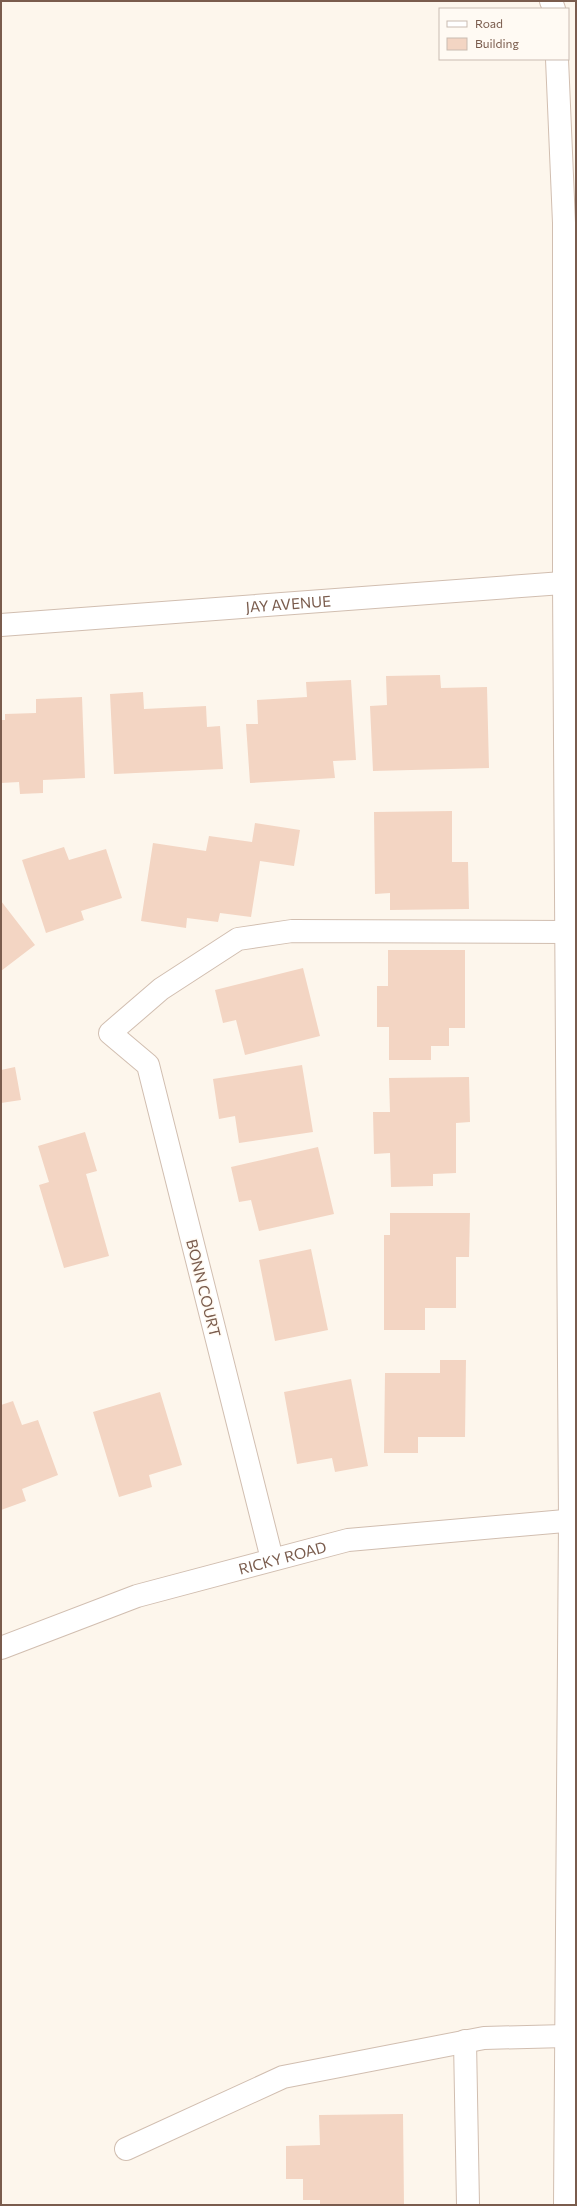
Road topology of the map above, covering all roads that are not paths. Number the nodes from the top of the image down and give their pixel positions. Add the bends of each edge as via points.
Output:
1 (558, 60) edge
2 (570, 582) edge
3 (1, 625) edge
4 (566, 932) junction
5 (573, 1520) edge
6 (272, 1559) junction
7 (1, 1648) edge
8 (566, 2036) junction
9 (465, 2041) junction
10 (126, 2149) dead end
11 (468, 2205) edge
12 (565, 2205) edge

1 - 2 street via 564,223
2 - 3 street, JAY AVENUE
2 - 4 street
4 - 5 street
4 - 6 street, BONN COURT via 292,931 238,940 161,988 110,1034 148,1065
5 - 6 street, RICKY ROAD via 348,1540
5 - 8 street
6 - 7 street, RICKY ROAD via 137,1596
8 - 9 street via 484,2038
8 - 12 street
9 - 10 street via 283,2077
9 - 11 street

